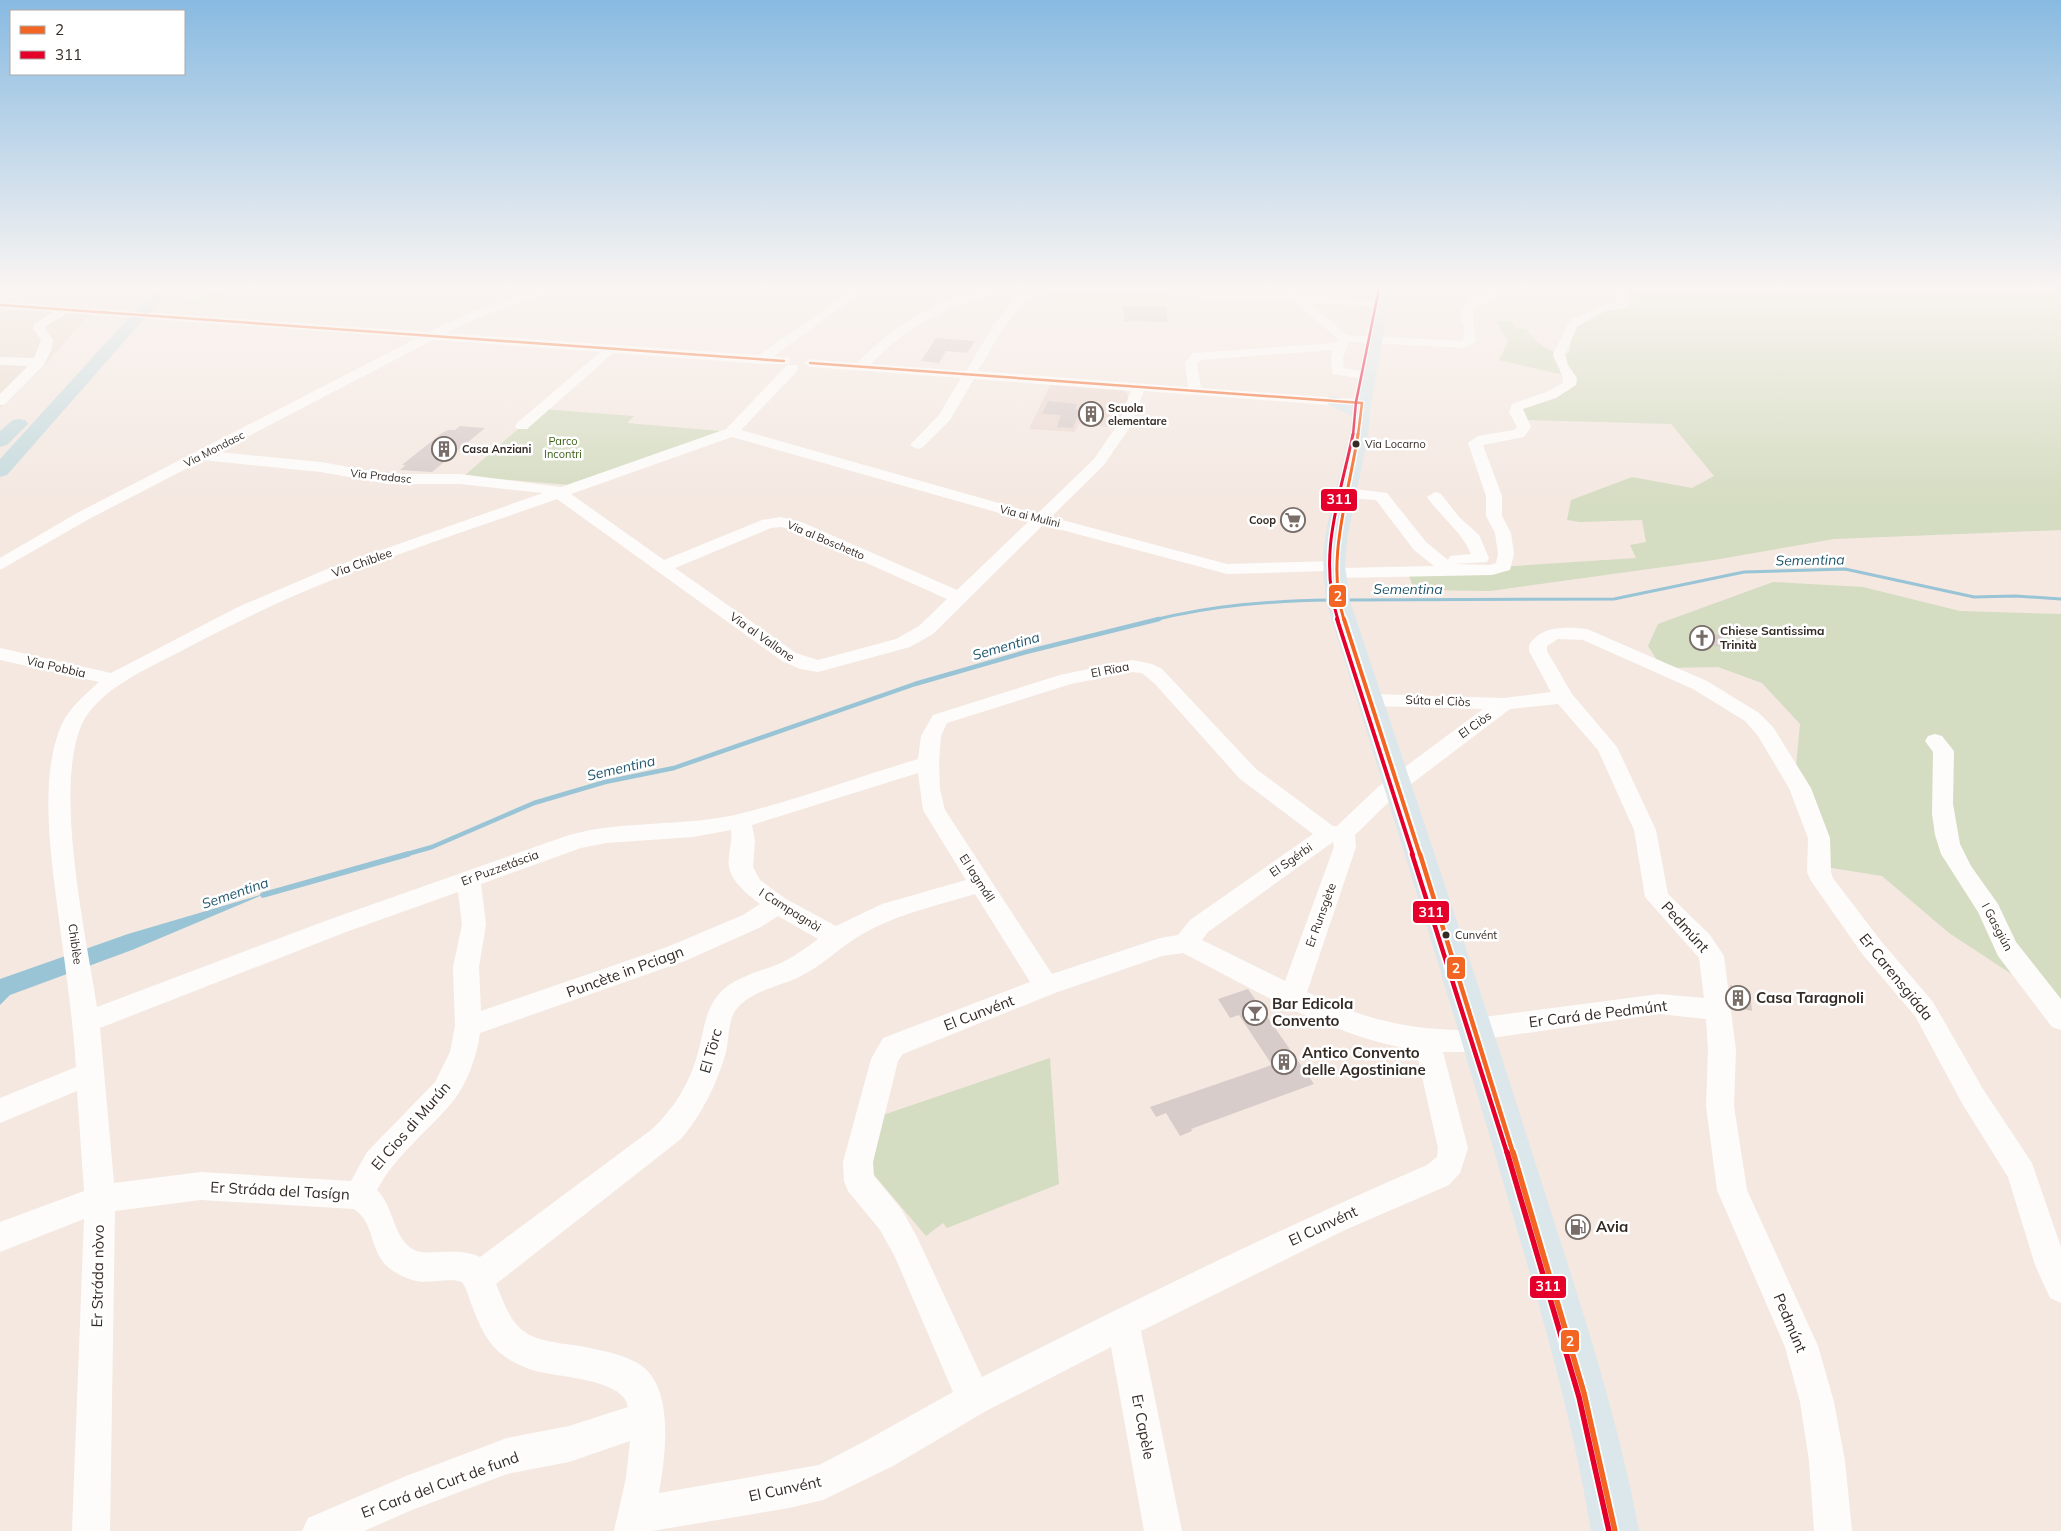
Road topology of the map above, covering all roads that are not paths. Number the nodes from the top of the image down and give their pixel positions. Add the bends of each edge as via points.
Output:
1 (79, 360) edge
2 (100, 360) edge
3 (384, 360) edge
4 (597, 360) edge
5 (763, 360) edge
6 (796, 360) edge
7 (809, 360) edge
8 (867, 360) edge
9 (980, 360) edge
10 (1193, 360) edge
11 (1337, 360) edge
12 (1372, 360) edge
13 (1561, 360) edge
14 (0, 361) edge
15 (39, 362) joint
16 (788, 365) junction
17 (860, 367) junction
18 (971, 375) junction
19 (1369, 376) junction
20 (1139, 387) junction
21 (1195, 391) junction
22 (0, 401) edge
23 (1335, 401) joint
24 (1361, 408) junction
25 (522, 426) dead end
26 (731, 432) junction
27 (0, 443) edge
28 (916, 445) dead end
29 (202, 455) junction
30 (0, 471) edge
31 (559, 493) junction
32 (1347, 493) junction
33 (1435, 497) dead end
34 (1040, 519) junction
35 (0, 565) edge
36 (1445, 566) junction
37 (663, 567) junction
38 (1335, 573) junction
39 (958, 598) junction
40 (0, 654) edge
41 (113, 679) junction
42 (1710, 691) joint
43 (1563, 697) junction
44 (1372, 700) junction
45 (1504, 704) junction
46 (1934, 741) dead end
47 (927, 763) junction
48 (1398, 783) junction
49 (740, 821) junction
50 (1335, 834) junction
51 (64, 866) joint
52 (468, 879) junction
53 (981, 884) junction
54 (777, 905) junction
55 (837, 938) junction
56 (1186, 943) junction
57 (1046, 986) junction
58 (1292, 996) junction
59 (1719, 1010) junction
60 (2061, 1019) edge
61 (86, 1022) junction
62 (468, 1026) junction
63 (1478, 1035) junction
64 (1427, 1040) junction
65 (90, 1074) junction
66 (0, 1111) edge
67 (359, 1195) junction
68 (100, 1199) junction
69 (0, 1236) edge
70 (478, 1278) junction
71 (2061, 1287) edge
72 (1123, 1323) junction
73 (974, 1399) junction
74 (647, 1418) junction
75 (635, 1523) edge
76 (91, 1531) edge
77 (321, 1531) edge
78 (1163, 1531) edge
79 (1615, 1531) edge
80 (1833, 1531) edge

1 - 27 highway
2 - 30 highway
3 - 29 street, Via Mondasc
4 - 25 street
5 - 16 street
6 - 16 street
7 - 17 street
8 - 17 street
9 - 18 street
10 - 21 street
11 - 19 street via 1338,372
12 - 19 main road
13 - 36 street via 1570,378 1569,385 1517,408 1524,428 1519,434 1483,439 1474,444 1494,496 1494,516 1502,533 1506,562 1495,570
14 - 15 street
15 - 22 street
16 - 26 street, Via Chiblee
17 - 18 street
18 - 20 street
18 - 28 street via 945,417
19 - 24 main road
20 - 21 street
20 - 34 street, Via al Vallone via 1127,420 1108,451
21 - 23 street
23 - 24 main road
24 - 32 main road via 1359,436
26 - 31 street, Via Chiblee
26 - 34 street, Via ai Mulini
29 - 31 street, Via Pradasc via 312,466 388,479 460,479 545,488
29 - 35 street, Via Mondasc via 83,516
31 - 37 street, Via al Vallone
31 - 41 street, Via Chiblee via 289,591 215,625
32 - 36 street via 1381,496 1412,537
32 - 38 main road via 1336,539
33 - 36 street via 1473,538 1481,558
34 - 38 street, Via ai Mulini via 1227,569
34 - 39 street, Via al Vallone
36 - 38 street, Via ai Mulini
37 - 39 street, Via al Boschetto via 761,526 781,522 798,526
37 - 39 street, Via al Vallone via 789,657 810,666 837,662 914,638
38 - 44 main road via 1344,620
40 - 41 street, Via Pobbia
41 - 51 street, Via Chiblee via 80,712 66,741 60,805
42 - 43 street, Pedmúnt via 1596,638 1563,633 1545,638 1538,647
42 - 71 street, Er Carensgiáda via 1757,722 1795,777 1819,838 1819,866 1823,881 1872,948 1924,1009 1973,1097 2013,1158 2021,1172
43 - 45 street, El Ciòs
43 - 59 street, Pedmúnt via 1607,747 1646,830 1657,897 1711,956
44 - 45 street, Súta el Ciòs
44 - 48 main road
45 - 48 street, El Ciòs
46 - 60 street, I Gasgiún via 1944,751 1941,799 1946,834 1954,854 1987,907 2008,951
47 - 49 street, Er Puzzetáscia
47 - 50 street, El Rïaa via 934,726 940,719 1067,679 1142,666 1162,680 1248,774
47 - 53 street, El Iagmáll via 934,810
48 - 50 street, El Sgérbi
48 - 63 main road
49 - 52 street, Er Puzzetáscia via 693,829 594,837
49 - 54 street, I Campagnòi via 744,841 740,863 744,874 752,886
50 - 56 street, El Sgérbi via 1207,921
50 - 58 street, Er Runsgète via 1345,846
51 - 61 street, Chiblèe
52 - 61 street, Er Puzzetáscia
52 - 62 street, El Cios di Murún via 474,925 466,967
53 - 55 street, El Törc via 874,917
53 - 57 street, El Iagmáll
54 - 55 street, I Campagnòi
54 - 62 street, Puncète in Pciagn via 752,921 676,954
55 - 70 street, El Törc via 792,968 755,984 729,1001 722,1010 702,1080 677,1124
56 - 57 street, El Cunvént via 1160,947
56 - 58 street
57 - 73 street, El Cunvént via 893,1046 885,1059 858,1162 859,1181 891,1220 906,1247
58 - 64 street via 1348,1021
59 - 63 street, Er Cará de Pedmúnt via 1659,1004
59 - 80 street, Pedmúnt via 1722,1050 1720,1106 1732,1190 1801,1346 1825,1453
61 - 65 street, Er Stráda nòvo
62 - 67 street, El Cios di Murún via 464,1053 445,1090 377,1161
63 - 64 street
63 - 79 main road via 1574,1352 1603,1462
64 - 72 street, El Cunvént via 1453,1148 1453,1158 1446,1169
65 - 66 street
65 - 68 street, Er Stráda nòvo
67 - 68 street, Er Stráda del Tasígn via 201,1186
67 - 70 street, Er Stráda del Tasígn via 373,1204 389,1246 406,1263 422,1267 460,1266
68 - 69 street, Er Stráda del Tasígn
68 - 76 street, Er Stráda nòvo
70 - 74 street via 494,1321 511,1342 538,1356 623,1374 639,1388
72 - 73 street, El Cunvént
72 - 78 street, Er Capèle
73 - 75 street, El Cunvént via 823,1482
74 - 75 street via 645,1464
74 - 77 street, Er Cará del Curt de fund via 569,1444 507,1456 406,1494

